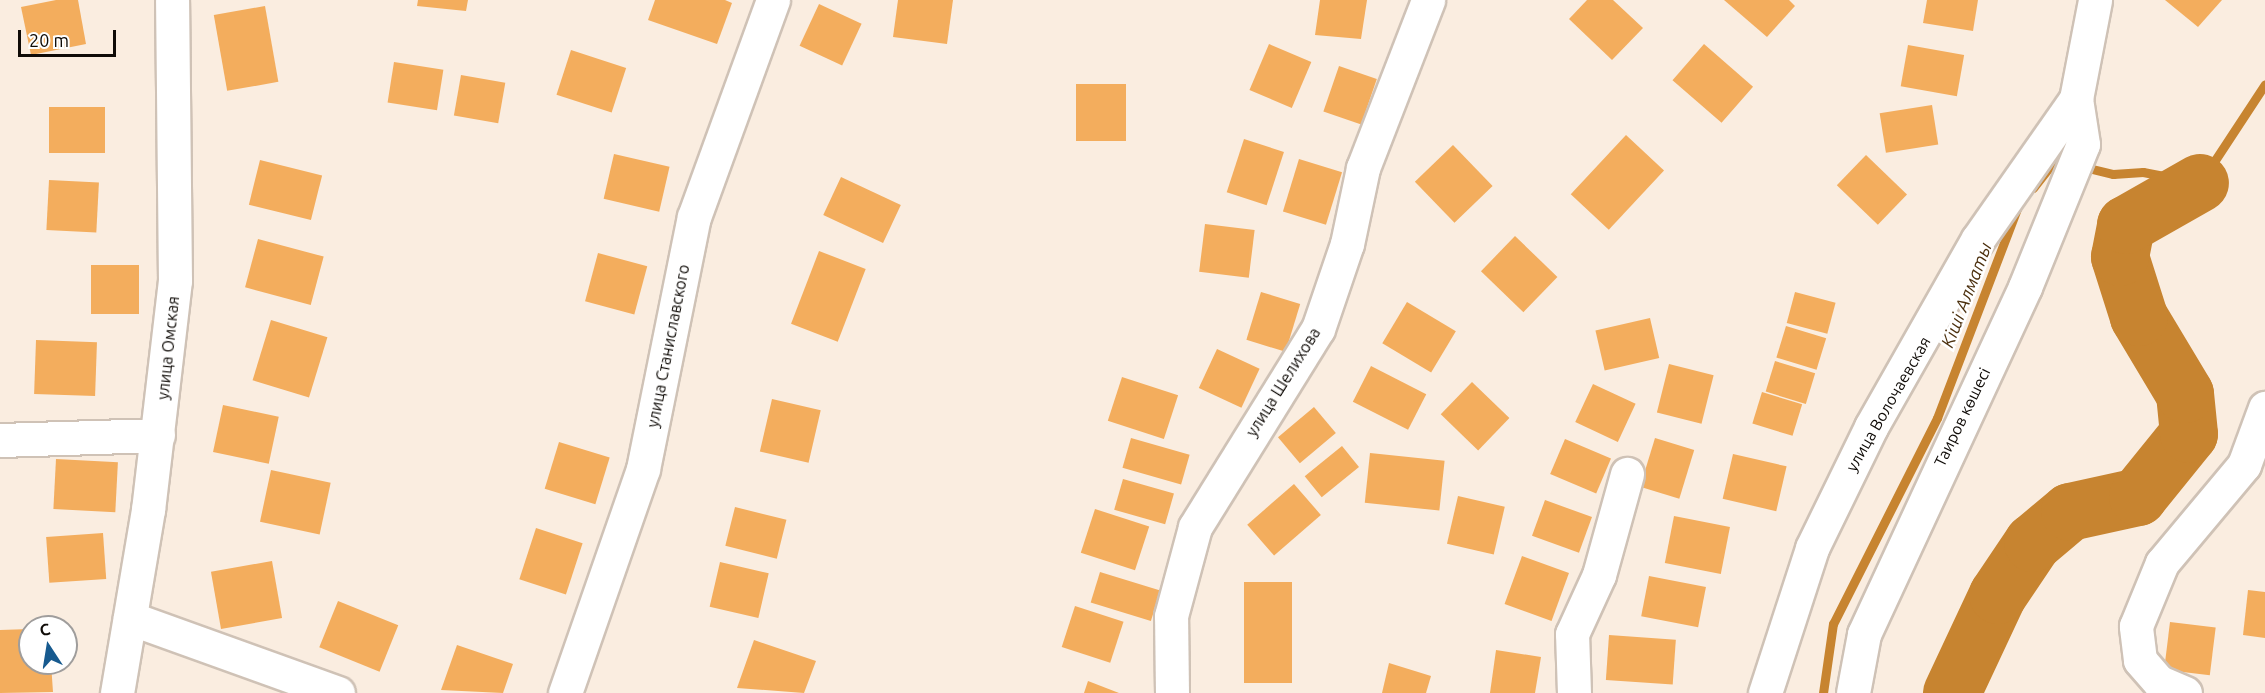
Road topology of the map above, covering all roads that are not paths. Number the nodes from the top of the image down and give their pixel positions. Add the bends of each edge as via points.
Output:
1 (172, 0) edge
2 (773, 0) edge
3 (1428, 0) edge
4 (2095, 0) edge
5 (2076, 99) junction
6 (2265, 408) edge
7 (158, 435) junction
8 (0, 440) edge
9 (1627, 474) dead end
10 (130, 618) junction
11 (117, 693) edge
12 (338, 693) edge
13 (565, 693) edge
14 (1172, 693) edge
15 (1574, 693) edge
16 (1765, 693) edge
17 (1853, 693) edge
18 (2185, 693) edge

1 - 7 street, улица Омская via 175,281
2 - 13 street, улица Станиславского via 694,217 644,469
3 - 14 street, улица Шелихова via 1363,168 1347,244 1318,329 1195,527 1171,616
4 - 5 street, улица Волочаевская
5 - 16 street, улица Волочаевская via 1978,239 1871,427 1812,548
5 - 17 street, Таиров көшесі via 2083,144 2025,287 1864,634
6 - 18 street via 2244,465 2162,563 2136,626 2140,660 2159,682
7 - 8 street
7 - 10 street, улица Омская
9 - 15 street via 1599,575 1572,634
10 - 11 street, улица Омская
10 - 12 street

